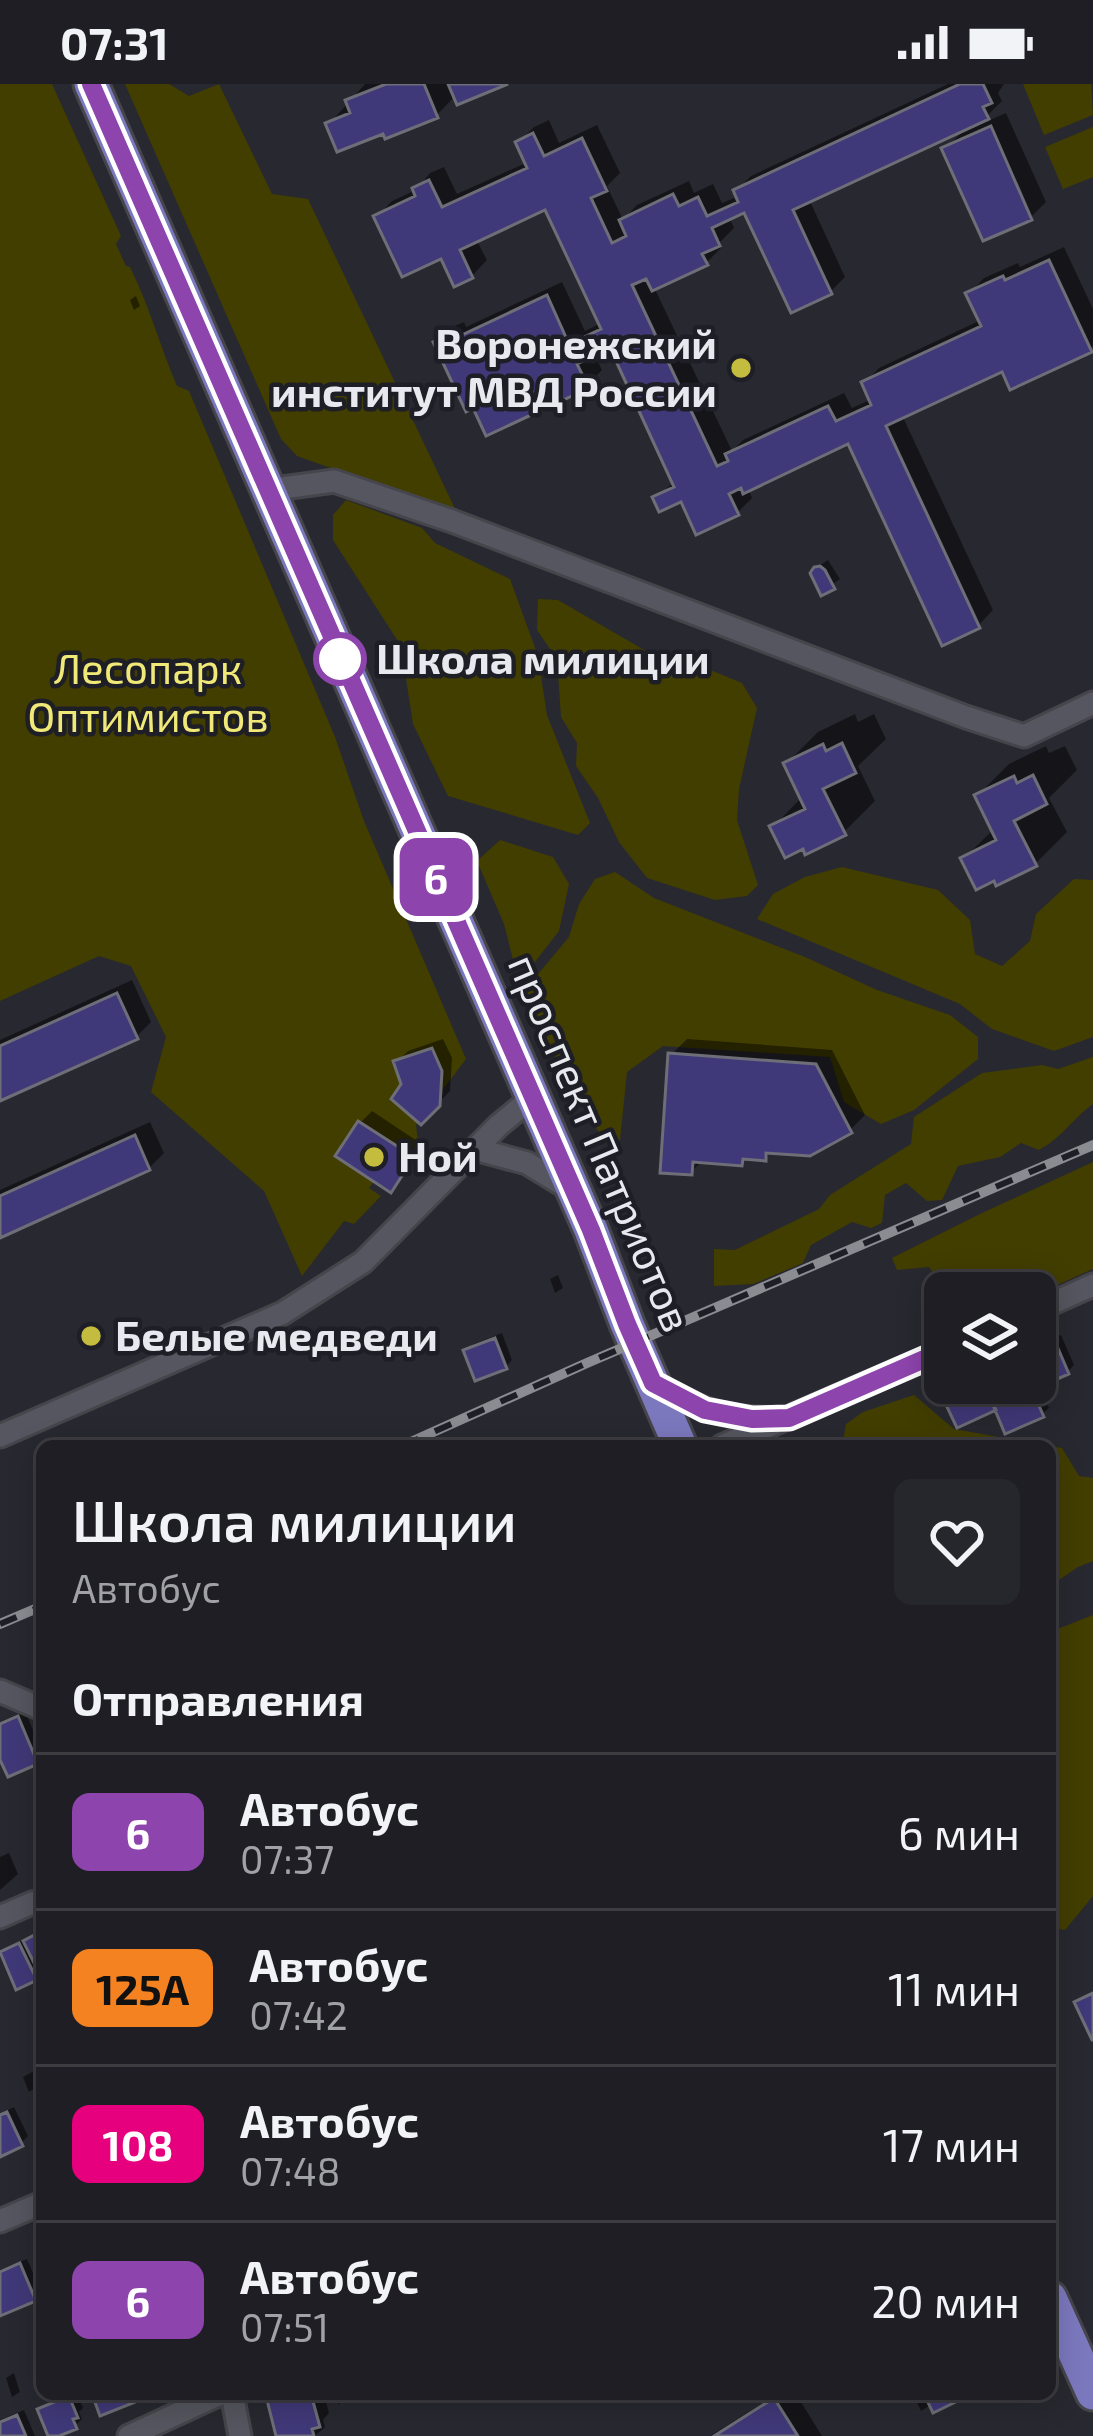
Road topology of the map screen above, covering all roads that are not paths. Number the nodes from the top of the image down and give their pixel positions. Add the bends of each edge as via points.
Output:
1 (91, 84) edge
2 (268, 490) junction
3 (1093, 703) edge
4 (533, 1097) junction
5 (475, 1149) junction
6 (574, 1192) junction
7 (1093, 1286) edge
8 (1056, 1302) edge
9 (924, 1359) edge
10 (653, 1383) junction
11 (789, 1418) junction
12 (0, 1436) edge
13 (677, 1440) edge
14 (736, 1440) edge
15 (765, 1440) edge
16 (0, 1691) edge
17 (36, 1706) edge
18 (36, 1903) edge
19 (0, 1916) edge
20 (36, 2206) edge
21 (0, 2221) edge
22 (1056, 2312) edge
23 (1093, 2392) edge
24 (207, 2400) edge
25 (233, 2400) edge
26 (129, 2436) edge
27 (240, 2436) edge

1 - 2 highway, проспект Патриотов
2 - 3 street via 334,481 1024,736
2 - 4 highway, проспект Патриотов
4 - 5 street
4 - 6 highway, проспект Патриотов
5 - 6 street via 527,1163
5 - 12 street via 363,1262 284,1313
6 - 10 highway, проспект Патриотов
7 - 8 street
9 - 11 street
10 - 11 street via 726,1416
10 - 13 highway, проспект Патриотов
11 - 14 street
11 - 15 street
16 - 17 street
18 - 19 street
20 - 21 street
22 - 23 highway
24 - 26 street
25 - 27 street

